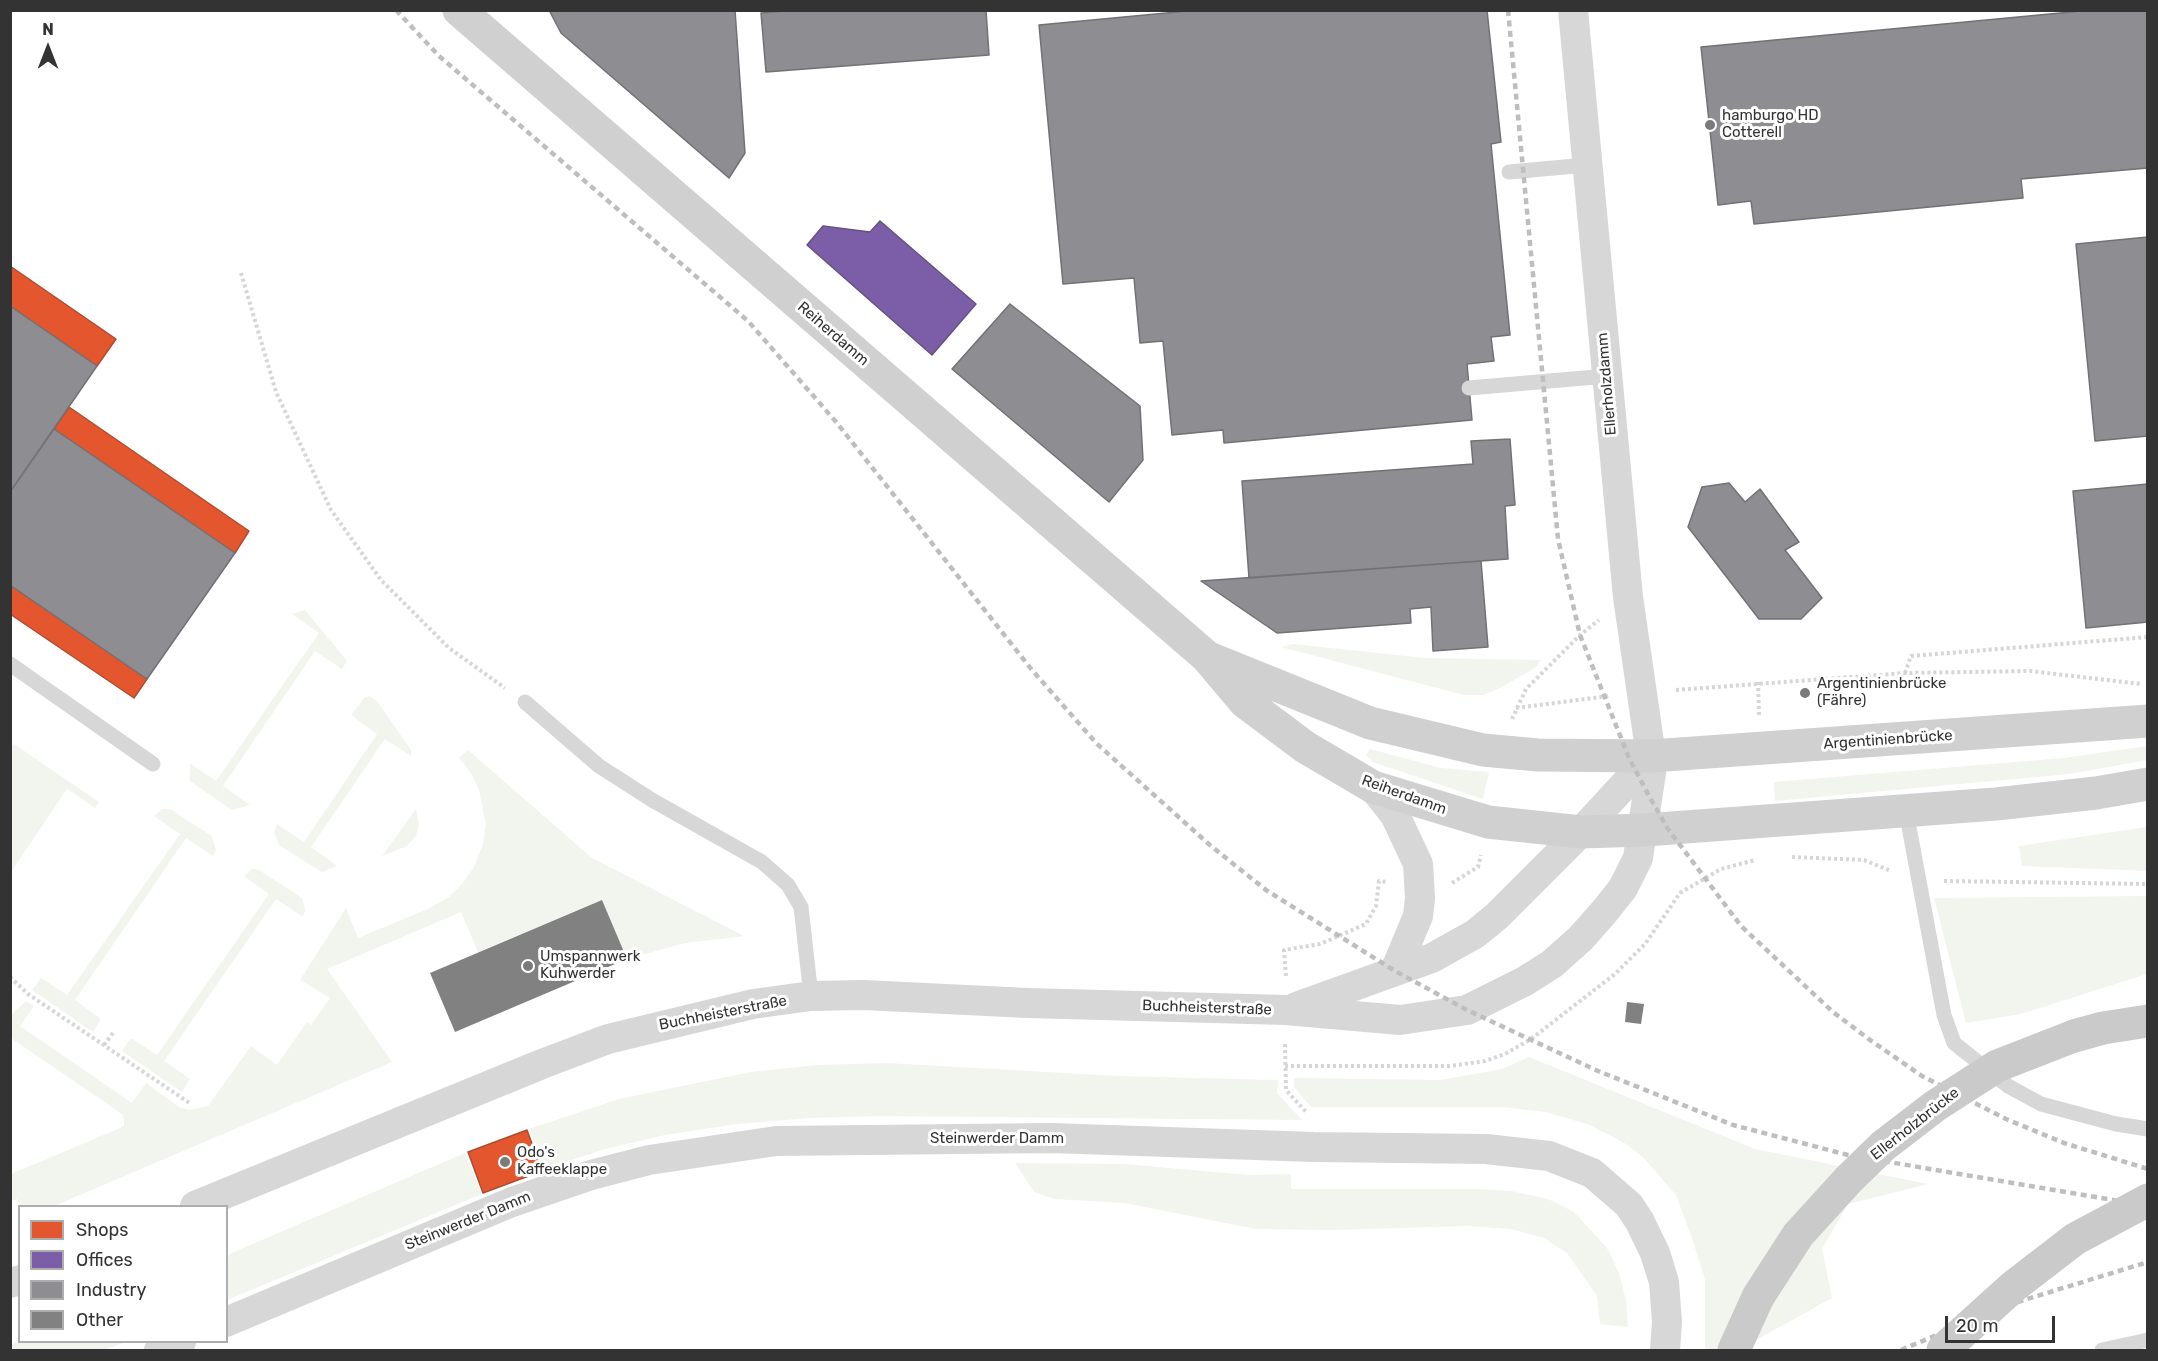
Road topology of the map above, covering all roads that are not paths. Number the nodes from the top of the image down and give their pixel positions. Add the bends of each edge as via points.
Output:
1 (459, 10) edge
2 (1573, 10) edge
3 (1587, 165) junction
4 (1509, 172) dead end
5 (1607, 376) junction
6 (1469, 388) dead end
7 (1207, 657) junction
8 (10, 664) edge
9 (525, 702) road end
10 (2148, 721) edge
11 (1640, 757) junction
12 (153, 764) dead end
13 (2148, 784) edge
14 (1373, 787) junction
15 (1906, 811) junction
16 (1645, 830) junction
17 (1581, 832) junction
18 (1395, 971) junction
19 (811, 996) junction
20 (1286, 1010) junction
21 (2148, 1020) edge
22 (2148, 1129) edge
23 (2148, 1200) edge
24 (197, 1205) edge
25 (228, 1321) edge
26 (2148, 1340) edge
27 (176, 1343) edge
28 (159, 1350) edge
29 (1665, 1350) edge
30 (1734, 1350) edge
31 (1943, 1350) edge
32 (2102, 1350) edge

1 - 7 street, Reiherdamm
2 - 3 street, Ellerholzdamm
3 - 4 lane
3 - 5 street, Ellerholzdamm
5 - 6 lane
5 - 11 street, Ellerholzdamm via 1628,597 1642,693
7 - 11 street, Reiherdamm via 1370,723 1439,741 1538,755
7 - 14 street, Reiherdamm via 1235,692 1273,724
8 - 12 lane
9 - 19 lane via 599,766 762,862 788,885 801,907
10 - 11 street, Argentinienbrücke
11 - 16 street, Buchheisterstraße
11 - 17 street, Buchheisterstraße
13 - 15 street via 2086,794
14 - 17 street, Reiherdamm via 1488,822
14 - 18 street via 1395,815 1418,864 1418,916
15 - 16 street
15 - 22 lane via 1944,1015 1954,1043 2007,1086 2042,1104
16 - 17 street, Reiherdamm
16 - 20 street, Buchheisterstraße via 1638,858 1623,888 1581,938 1552,964 1500,995 1467,1010 1400,1020
17 - 18 street, Buchheisterstraße via 1475,934 1432,958
18 - 20 street, Buchheisterstraße
19 - 20 street, Buchheisterstraße via 936,996 1028,1003
19 - 24 street, Buchheisterstraße via 714,1012 608,1040
21 - 30 main road, Ellerholzbrücke, bridge via 2074,1036 1997,1066 1882,1146 1798,1235 1758,1297
23 - 31 main road, bridge via 2075,1239 2014,1286
25 - 29 street, Steinwerder Damm via 512,1202 649,1160 776,1141 1051,1138 1486,1149 1556,1158 1592,1173 1629,1205 1640,1222 1664,1282
26 - 32 lane
27 - 28 street

